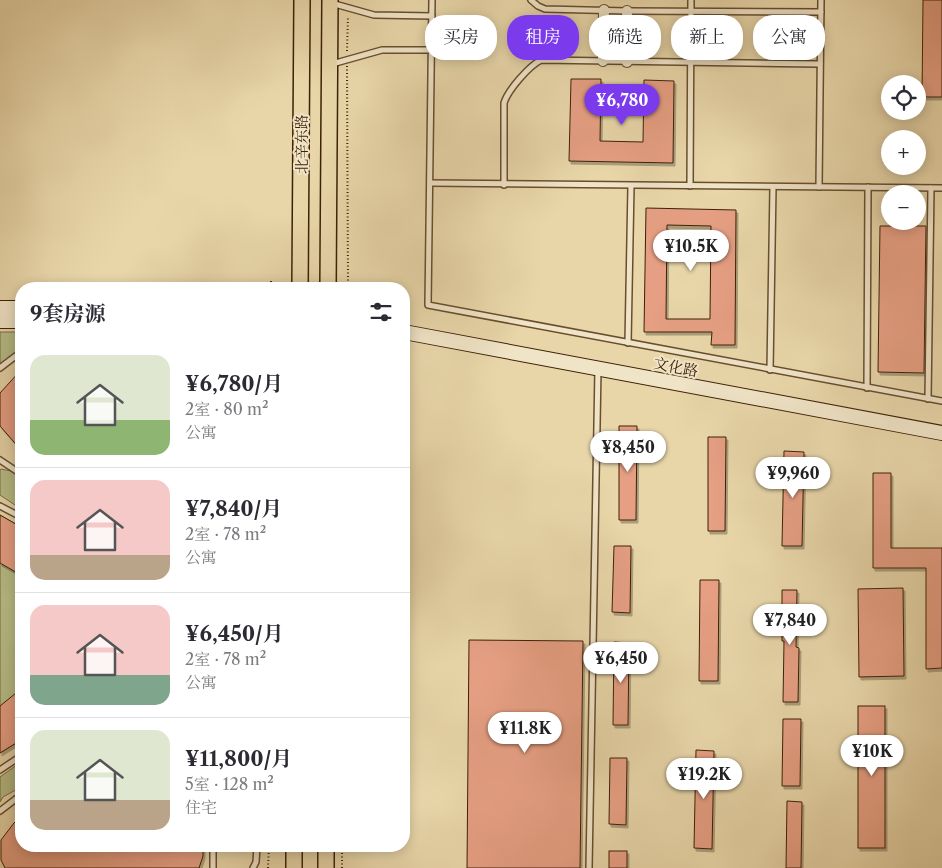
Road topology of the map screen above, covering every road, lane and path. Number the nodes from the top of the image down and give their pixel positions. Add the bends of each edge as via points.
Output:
1 (302, 0) edge
2 (432, 0) edge
3 (531, 0) edge
4 (691, 0) edge
5 (821, 0) edge
6 (330, 1) edge
7 (348, 7) junction
8 (604, 10) junction
9 (628, 11) junction
10 (691, 12) junction
11 (821, 12) junction
12 (432, 15) edge
13 (425, 16) edge
14 (425, 50) edge
15 (347, 60) junction
16 (431, 60) edge
17 (603, 61) junction
18 (627, 62) junction
19 (690, 63) junction
20 (820, 64) junction
21 (329, 65) junction
22 (430, 183) junction
23 (504, 185) junction
24 (631, 186) junction
25 (690, 186) junction
26 (772, 187) junction
27 (819, 187) junction
28 (868, 187) junction
29 (931, 188) junction
30 (942, 188) edge
31 (300, 282) edge
32 (328, 282) edge
33 (348, 282) edge
34 (0, 308) edge
35 (15, 308) edge
36 (0, 321) edge
37 (15, 321) edge
38 (410, 333) edge
39 (628, 343) junction
40 (15, 357) edge
41 (0, 368) edge
42 (598, 369) junction
43 (770, 370) junction
44 (866, 388) junction
45 (928, 398) junction
46 (942, 401) edge
47 (942, 433) edge
48 (0, 460) edge
49 (15, 470) edge
50 (0, 506) edge
51 (15, 514) edge
52 (15, 760) edge
53 (0, 770) edge
54 (15, 800) edge
55 (0, 812) edge
56 (213, 852) edge
57 (257, 852) edge
58 (269, 852) edge
59 (294, 852) edge
60 (326, 852) edge
61 (342, 852) edge
62 (213, 868) edge
63 (253, 868) edge
64 (268, 868) edge
65 (294, 868) edge
66 (326, 868) edge
67 (342, 868) edge
68 (589, 868) edge

1 - 31 main road, 北辛东路
2 - 12 lane
3 - 8 lane via 545,9
4 - 10 lane
5 - 11 lane
6 - 7 lane
6 - 21 main road, 北辛东路
7 - 13 lane via 374,15
7 - 15 path
8 - 9 lane
8 - 17 street
9 - 10 lane
9 - 18 street
10 - 11 lane
10 - 19 lane
11 - 20 lane
14 - 15 lane via 382,50
15 - 21 lane
15 - 33 path
16 - 22 lane
17 - 18 lane
17 - 23 lane via 541,60 507,95 504,104
18 - 19 lane
19 - 20 lane
19 - 25 lane
20 - 27 lane
21 - 32 main road, 北辛东路
22 - 23 lane
22 - 39 lane via 428,305
23 - 24 lane
24 - 25 lane
24 - 39 lane
25 - 26 lane
26 - 27 lane
26 - 43 lane
27 - 28 lane
28 - 29 lane
28 - 44 lane
29 - 30 lane
29 - 45 lane
34 - 35 street
36 - 37 street
38 - 42 street, 文化路
39 - 43 lane
40 - 41 lane
42 - 47 street, 文化路
42 - 68 lane
43 - 44 lane
44 - 45 lane
45 - 46 lane
48 - 49 lane
50 - 51 lane
52 - 53 lane
54 - 55 lane
56 - 62 lane
57 - 63 lane
58 - 64 path
59 - 65 main road
60 - 66 main road
61 - 67 path

